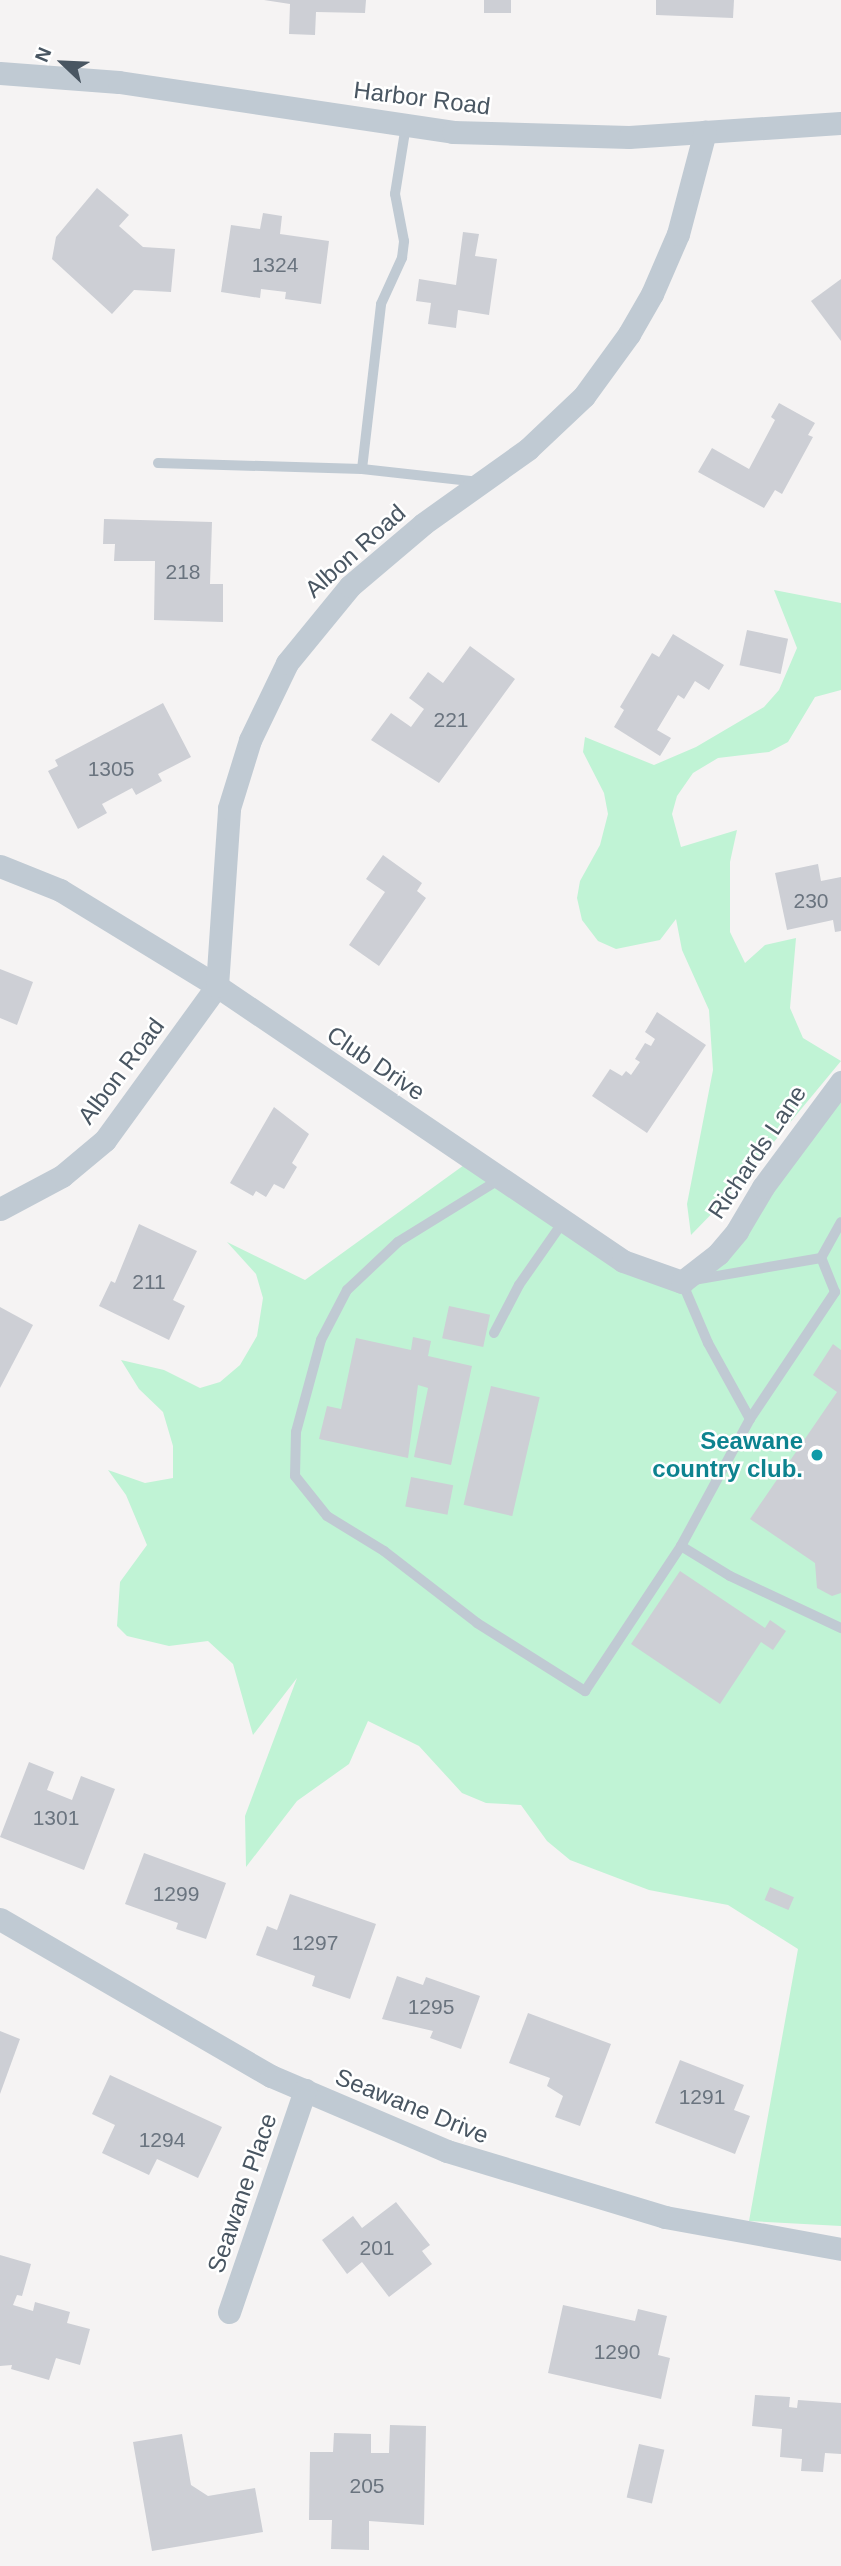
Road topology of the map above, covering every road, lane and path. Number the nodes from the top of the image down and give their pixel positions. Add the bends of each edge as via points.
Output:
1 (0, 73) edge
2 (841, 123) edge
3 (406, 125) junction
4 (705, 132) junction
5 (158, 463) dead end
6 (362, 469) junction
7 (482, 482) junction
8 (0, 866) edge
9 (217, 986) junction
10 (841, 1082) edge
11 (500, 1180) junction
12 (0, 1209) edge
13 (563, 1222) junction
14 (841, 1222) edge
15 (821, 1258) junction
16 (682, 1282) junction
17 (494, 1333) dead end
18 (750, 1419) junction
19 (681, 1546) junction
20 (841, 1628) edge
21 (0, 1919) edge
22 (305, 2090) junction
23 (841, 2249) edge
24 (229, 2312) dead end

1 - 3 street, Harbor Road via 119,82
2 - 4 street, Harbor Road
3 - 4 street, Harbor Road via 453,132 602,136
3 - 6 lane via 395,194 404,241 402,258 381,304
4 - 7 street, Albon Road via 678,234 629,334 583,396 528,449
5 - 6 lane
6 - 7 lane
7 - 9 street, Albon Road via 350,586 287,663 250,740 229,808
8 - 9 street, Club Drive via 60,890
9 - 11 street, Club Drive
9 - 12 street, Albon Road via 105,1140 62,1176
10 - 16 street, Richards Lane via 828,1094 718,1254
11 - 13 street, Club Drive
11 - 19 lane via 398,1242 347,1290 321,1340 296,1432 295,1476 327,1516 384,1551 477,1623 585,1691
13 - 16 street, Club Drive via 623,1261
13 - 17 lane via 519,1285
14 - 15 lane
15 - 16 lane
15 - 18 lane via 835,1292
16 - 18 lane via 708,1343
18 - 19 lane
19 - 20 lane via 730,1576
21 - 22 street, Seawane Drive via 177,2024
22 - 23 street, Seawane Drive via 447,2151 581,2195 665,2217
22 - 24 street, Seawane Place

